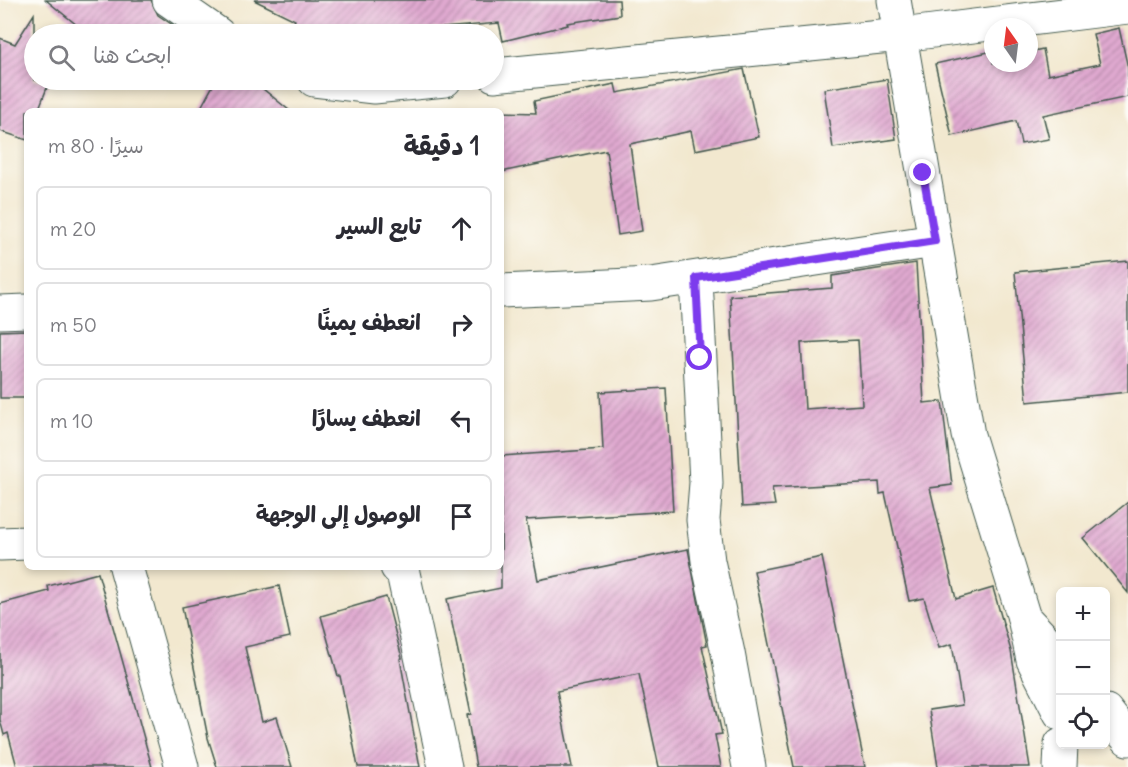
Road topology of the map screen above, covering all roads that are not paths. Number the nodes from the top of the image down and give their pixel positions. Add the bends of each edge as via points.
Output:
1 (169, 0) edge
2 (894, 0) edge
3 (1128, 8) edge
4 (204, 24) edge
5 (901, 35) junction
6 (504, 74) edge
7 (935, 241) junction
8 (696, 278) junction
9 (504, 291) edge
10 (24, 311) edge
11 (0, 312) edge
12 (24, 543) edge
13 (0, 544) edge
14 (127, 570) edge
15 (400, 570) edge
16 (1024, 618) junction
17 (1056, 652) edge
18 (1056, 705) edge
19 (1110, 716) edge
20 (1128, 739) edge
21 (1061, 749) edge
22 (182, 767) edge
23 (445, 767) edge
24 (748, 767) edge
25 (1060, 767) edge

1 - 4 street
2 - 5 street
3 - 5 street
5 - 6 street
5 - 7 street
7 - 8 street
7 - 16 street via 968,435
8 - 9 street
8 - 24 street via 706,483 703,520
10 - 11 street
12 - 13 street
14 - 22 street
15 - 23 street
16 - 17 street
16 - 18 street via 1032,660
19 - 20 street
21 - 25 street

